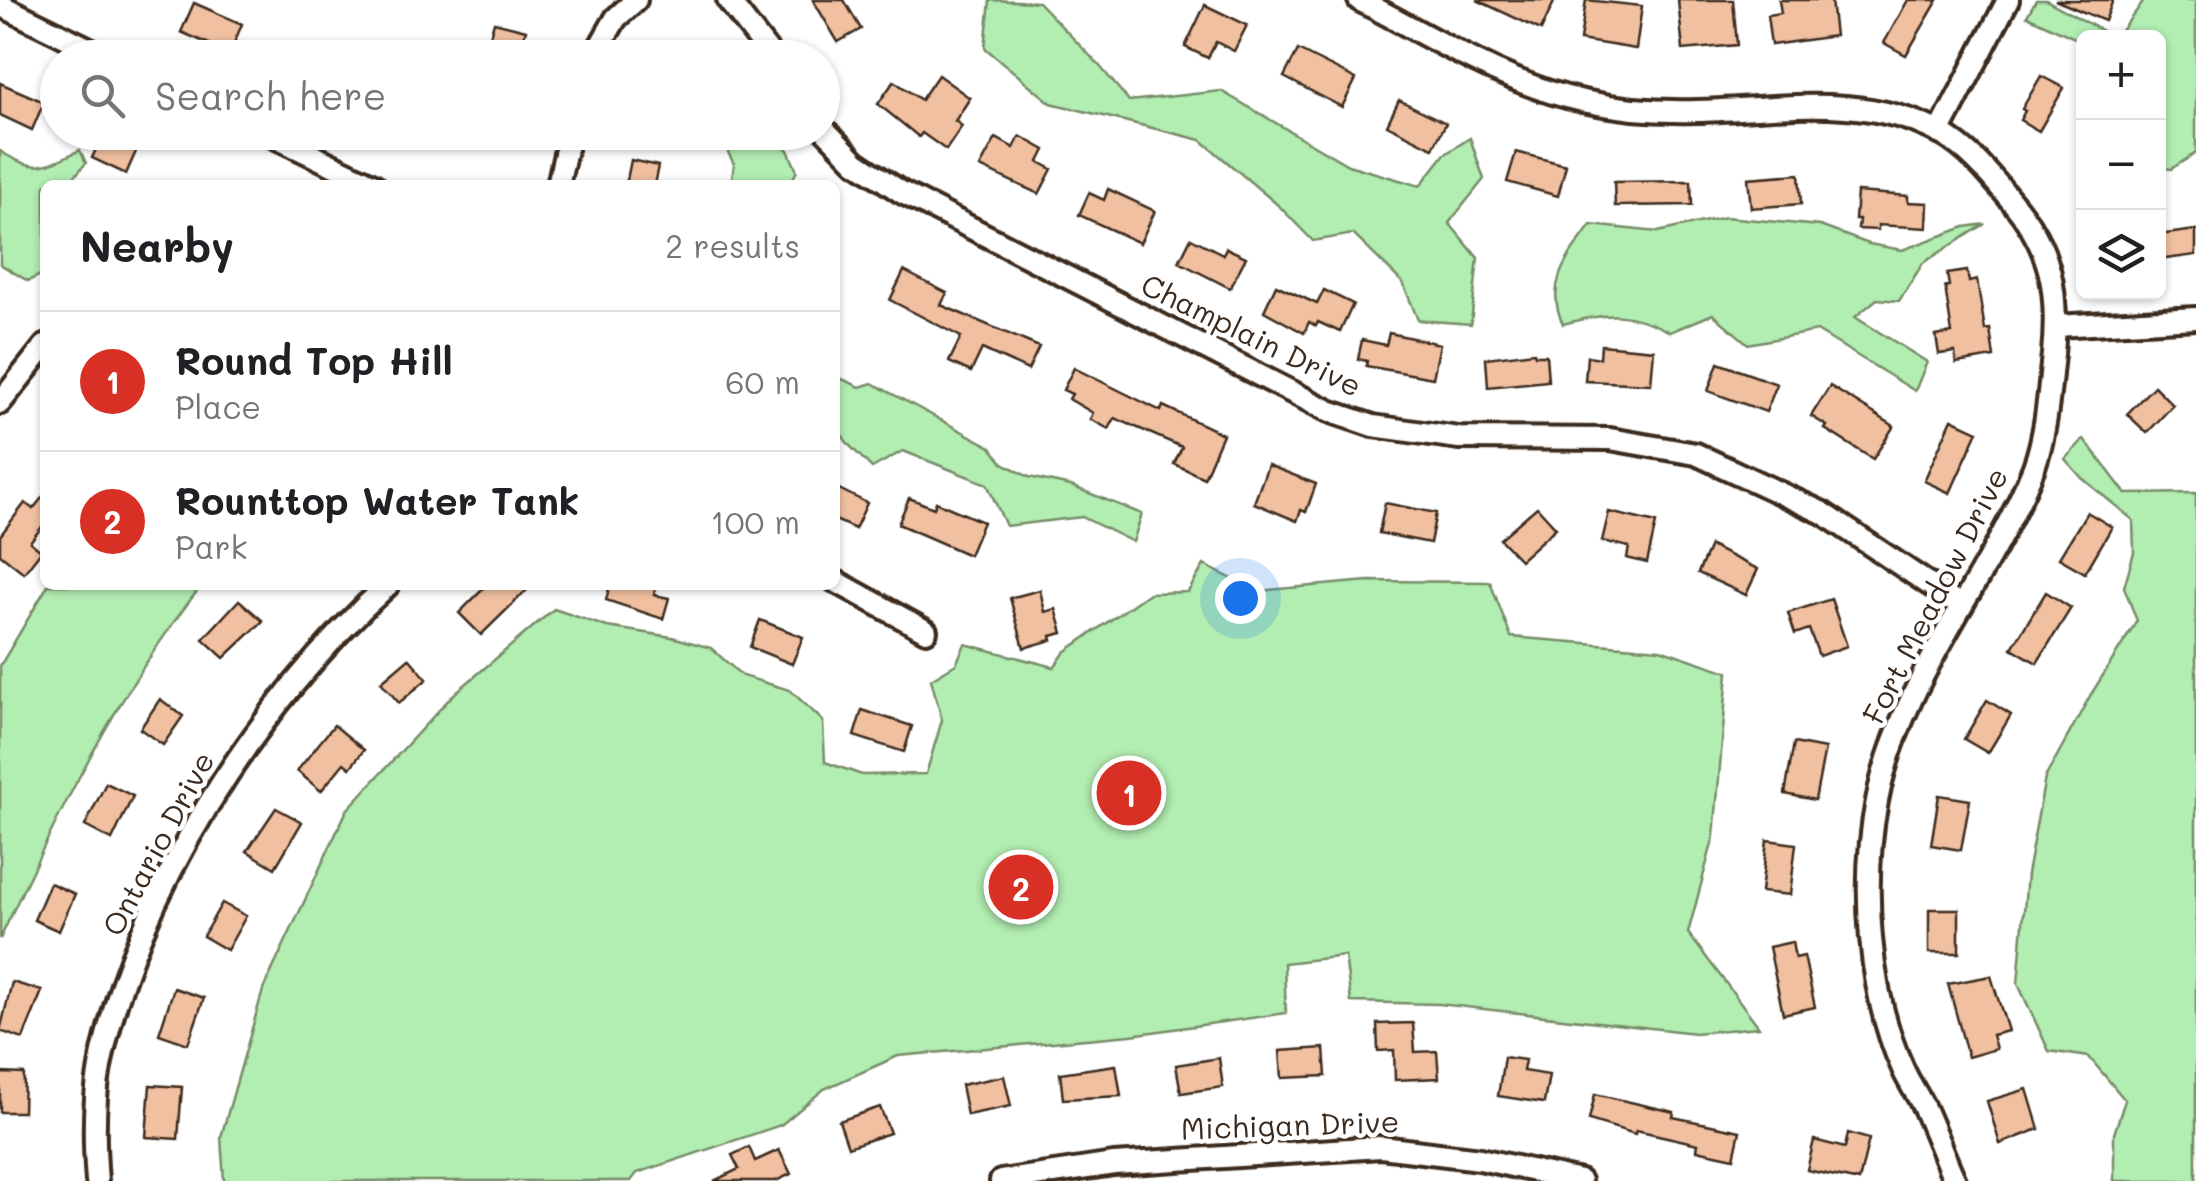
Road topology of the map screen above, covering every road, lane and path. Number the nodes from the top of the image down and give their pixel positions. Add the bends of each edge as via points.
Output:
1 (636, 0) edge
2 (728, 0) edge
3 (1359, 0) edge
4 (2008, 0) edge
5 (0, 5) edge
6 (71, 40) edge
7 (604, 40) edge
8 (759, 40) edge
9 (1940, 133) junction
10 (840, 146) edge
11 (301, 150) edge
12 (566, 150) edge
13 (364, 180) edge
14 (559, 180) edge
15 (2196, 318) edge
16 (2056, 326) junction
17 (40, 352) edge
18 (0, 403) edge
19 (840, 584) edge
20 (382, 590) edge
21 (1960, 605) junction
22 (926, 632) dead end
23 (97, 1181) edge
24 (1001, 1181) edge
25 (1580, 1181) edge
26 (1954, 1181) edge

1 - 7 street
2 - 8 street
3 - 9 street, Fort Meadow Drive via 1515,78 1583,101 1694,112 1848,105
4 - 9 street
5 - 6 street
9 - 16 street, Fort Meadow Drive via 1979,161 2023,214 2055,284
10 - 21 street, Champlain Drive via 901,192 1329,412 1373,426 1459,438 1610,438 1696,454 1824,513
11 - 13 street
12 - 14 street
15 - 16 street
16 - 21 street, Fort Meadow Drive via 2035,463
17 - 18 street
19 - 22 street
20 - 23 street, Ontario Drive via 343,625 225,773 168,881 113,1012 99,1071
21 - 26 street, Fort Meadow Drive via 1894,744 1869,857 1875,968 1887,1021
24 - 25 street, Michigan Drive via 1114,1164 1381,1148 1480,1158

